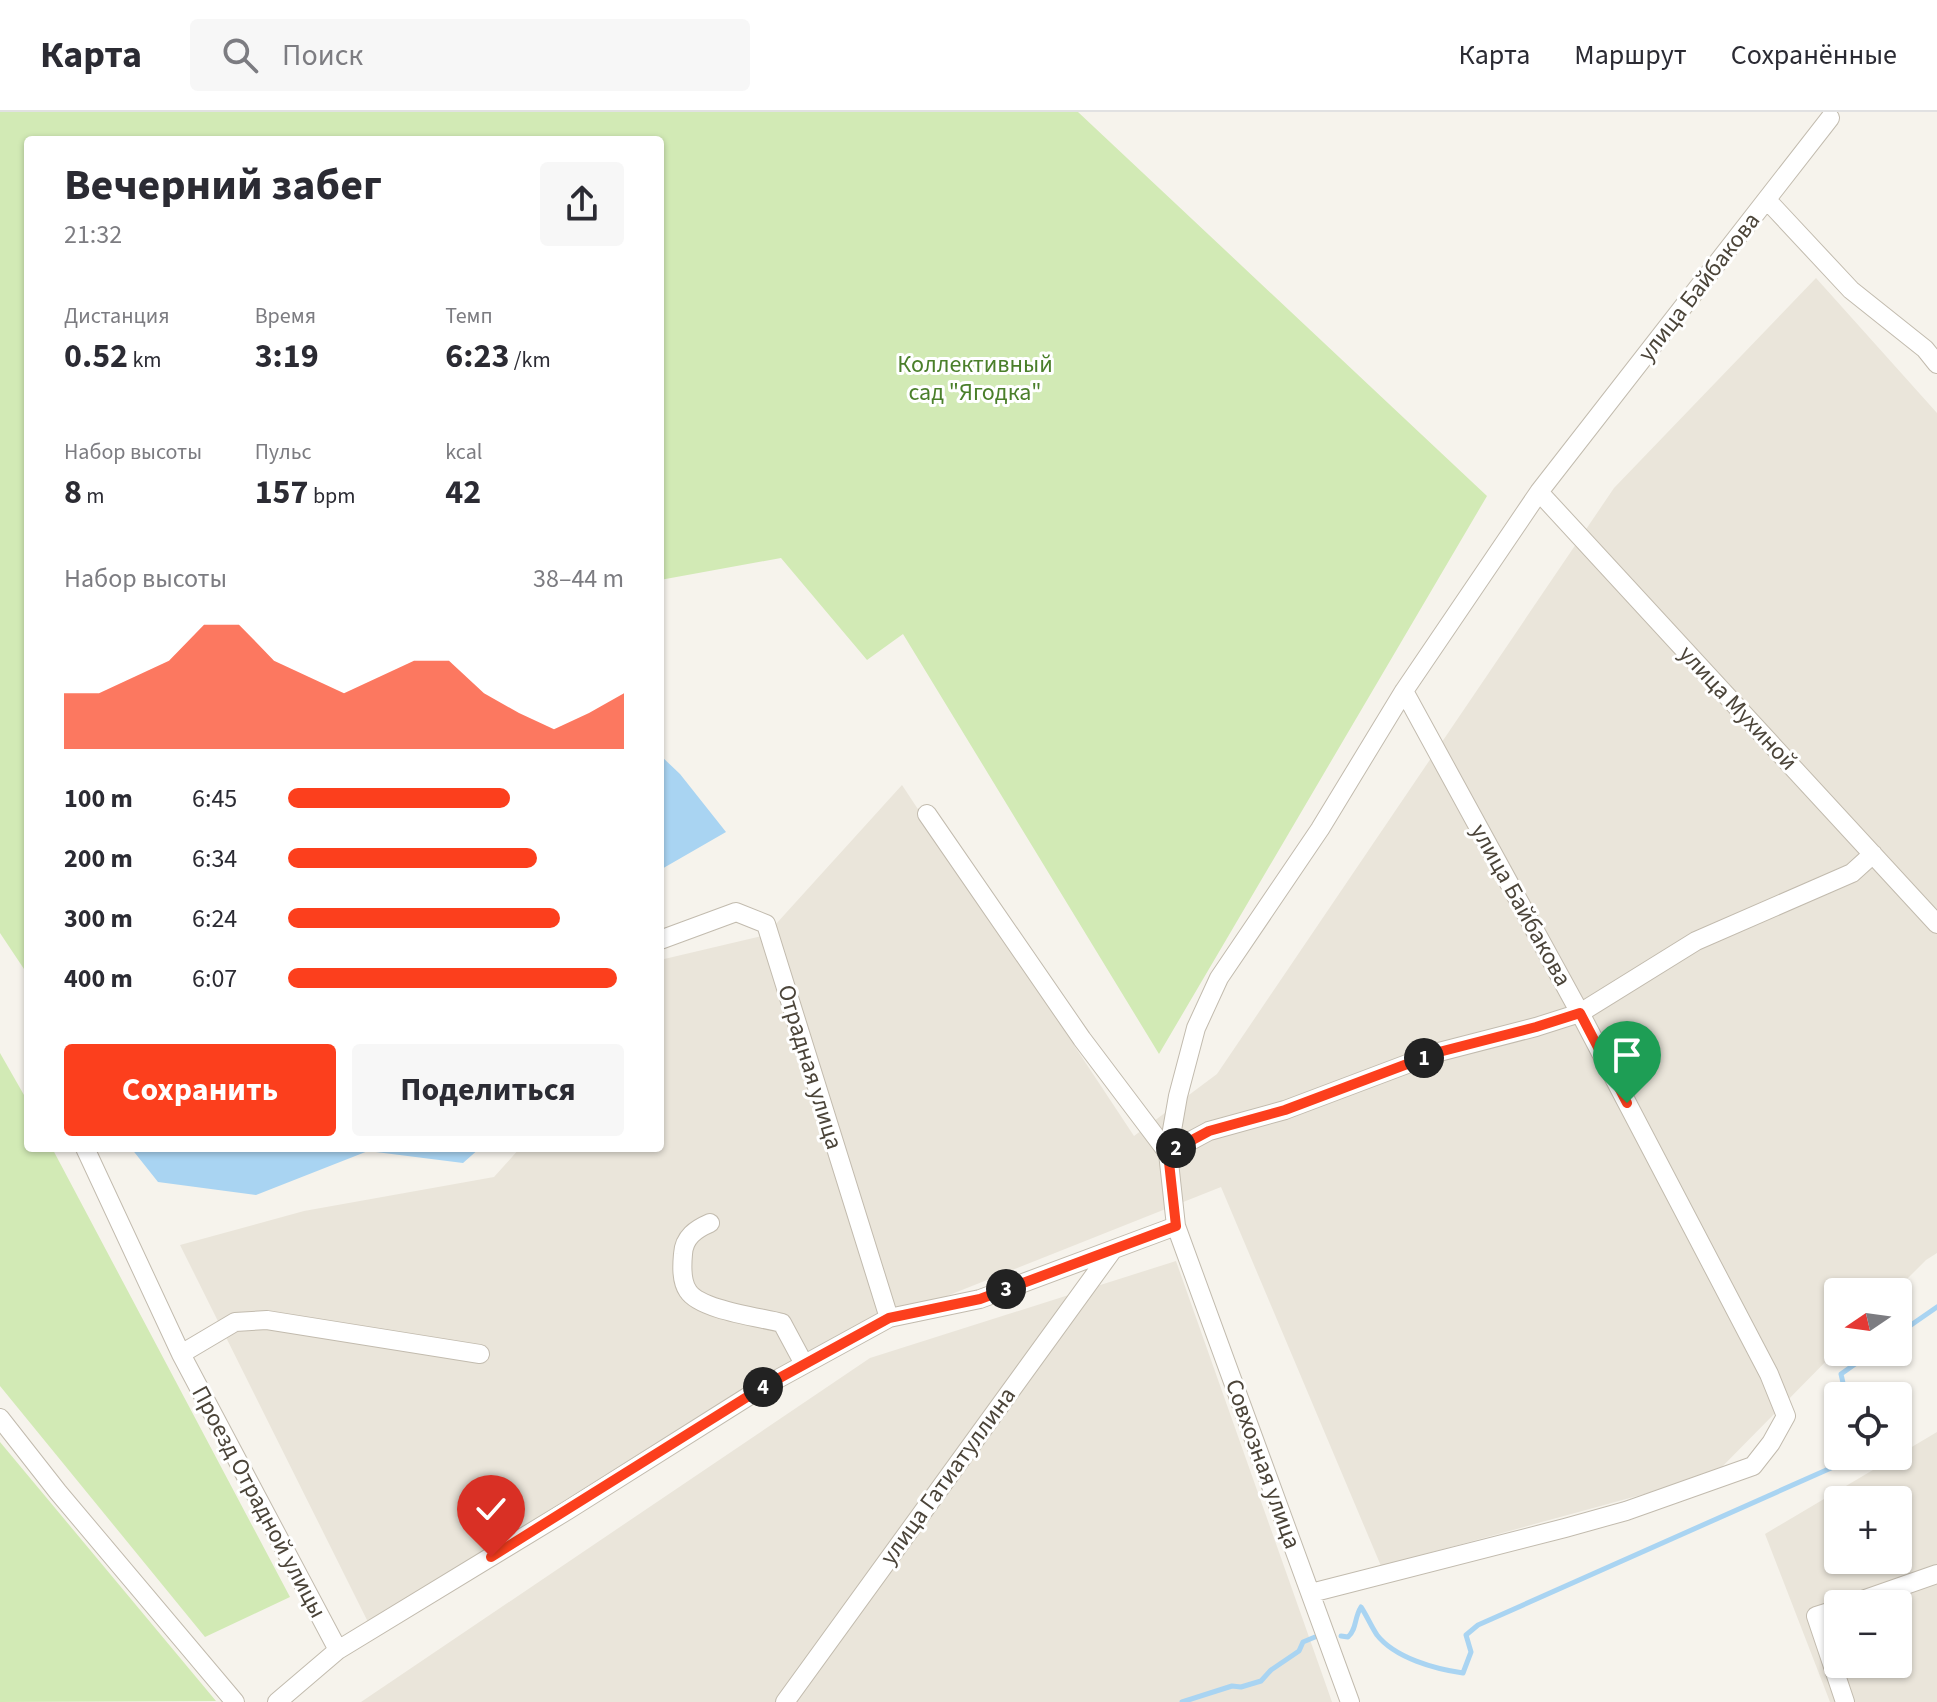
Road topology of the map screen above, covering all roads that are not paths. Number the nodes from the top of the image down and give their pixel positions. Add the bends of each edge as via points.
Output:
1 (1830, 118) dead end
2 (1767, 200) junction
3 (1937, 364) edge
4 (1539, 492) junction
5 (1404, 691) junction
6 (927, 814) dead end
7 (1873, 854) junction
8 (1937, 924) edge
9 (664, 939) edge
10 (1580, 1013) junction
11 (87, 1152) edge
12 (1168, 1153) junction
13 (710, 1223) dead end
14 (1176, 1226) junction
15 (1112, 1251) junction
16 (889, 1318) junction
17 (181, 1354) junction
18 (480, 1354) dead end
19 (804, 1364) junction
20 (0, 1418) edge
21 (1937, 1574) edge
22 (1891, 1590) edge
23 (1311, 1593) junction
24 (1824, 1613) edge
25 (1824, 1640) edge
26 (338, 1650) junction
27 (1837, 1678) edge
28 (235, 1702) edge
29 (277, 1702) edge
30 (785, 1702) edge
31 (1350, 1702) edge
32 (1845, 1702) edge

1 - 2 street, улица Байбакова
2 - 3 street via 1851,290
2 - 4 street, улица Байбакова
4 - 5 street, улица Байбакова
4 - 7 street, улица Мухиной
5 - 10 street, улица Байбакова
5 - 12 street, улица Байбакова via 1320,829 1219,978 1196,1028
6 - 12 street via 1082,1039
7 - 8 street, улица Мухиной
7 - 10 street via 1852,873 1696,941
9 - 16 street, Отрадная улица via 736,912 766,924
10 - 12 street via 1439,1052 1285,1110 1209,1131
10 - 23 street, улица Байбакова via 1786,1416 1753,1466 1626,1511
11 - 17 street, Проезд Отрадной улицы
12 - 14 street, улица Байбакова
13 - 19 street via 694,1229 683,1247 686,1289 700,1303 782,1323
14 - 15 street
14 - 23 street, Совхозная улица
15 - 16 street via 980,1299
15 - 30 street, улица Гатиатуллина
16 - 19 street
17 - 18 street via 235,1322 267,1320
17 - 26 street, Проезд Отрадной улицы
19 - 26 street
20 - 28 street
21 - 22 street
23 - 31 street, Совхозная улица
24 - 25 street via 1816,1616
26 - 29 street
27 - 32 street

